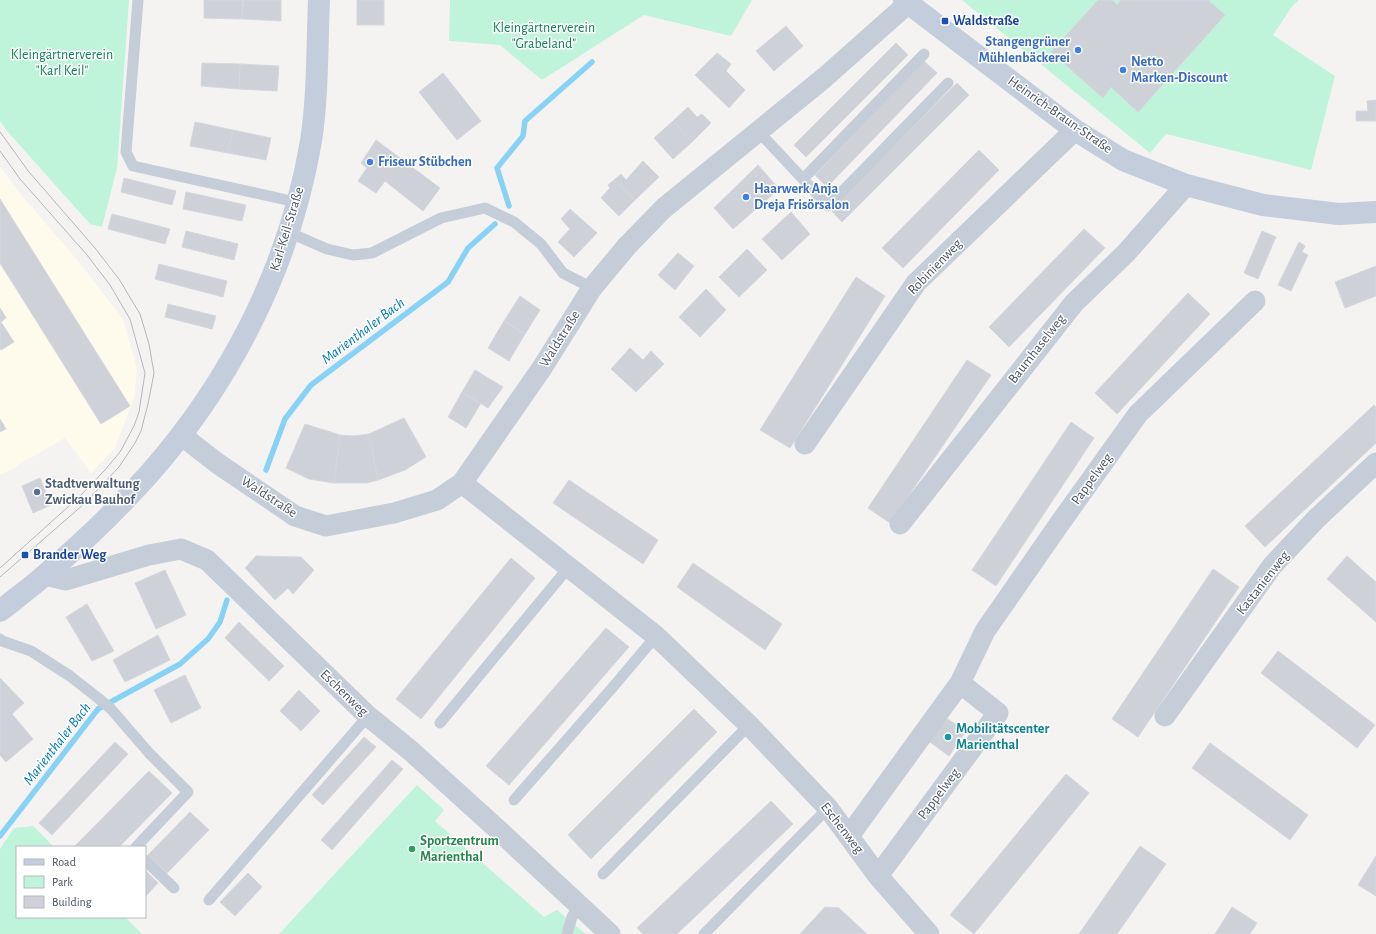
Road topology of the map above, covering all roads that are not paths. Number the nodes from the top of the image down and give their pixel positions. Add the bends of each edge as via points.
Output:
1 (138, 0) edge
2 (319, 0) edge
3 (909, 1) edge
4 (924, 54) dead end
5 (948, 83) dead end
6 (1075, 130) junction
7 (759, 132) junction
8 (803, 179) junction
9 (1186, 185) junction
10 (296, 202) junction
11 (1376, 212) edge
12 (288, 232) junction
13 (592, 288) junction
14 (1255, 301) dead end
15 (181, 435) junction
16 (805, 444) dead end
17 (1376, 463) edge
18 (462, 483) junction
19 (900, 524) dead end
20 (568, 568) junction
21 (45, 575) junction
22 (0, 611) edge
23 (656, 636) junction
24 (0, 639) edge
25 (960, 683) junction
26 (368, 716) junction
27 (1165, 716) dead end
28 (440, 723) dead end
29 (749, 725) junction
30 (514, 800) dead end
31 (828, 808) junction
32 (849, 836) junction
33 (137, 846) edge
34 (146, 861) edge
35 (603, 874) dead end
36 (878, 876) junction
37 (174, 888) dead end
38 (209, 900) dead end
39 (579, 905) junction
40 (567, 934) edge
41 (610, 934) edge
42 (704, 934) edge
43 (929, 934) edge

1 - 10 lane via 126,152 133,166
2 - 10 main road, Karl-Keil-Straße via 311,139
3 - 6 main road, Heinrich-Braun-Straße
3 - 7 street, Waldstraße via 824,78
4 - 8 lane
5 - 8 lane via 828,206
6 - 9 main road, Heinrich-Braun-Straße via 1123,160
6 - 16 street, Robinienweg via 916,283
7 - 8 lane
7 - 13 street, Waldstraße via 664,208 627,246
9 - 11 main road, Heinrich-Braun-Straße via 1263,205 1339,214
9 - 19 street, Baumhaselweg via 1126,253 1074,303
10 - 12 main road, Karl-Keil-Straße
12 - 13 lane via 327,249 353,255 372,253 441,218 485,208 514,222 541,244 563,273
12 - 15 main road, Karl-Keil-Straße via 271,280 246,335 205,403
13 - 18 street, Waldstraße via 542,368
14 - 25 street, Pappelweg via 1138,414 985,631
15 - 18 street, Waldstraße via 295,516 326,526 394,513 437,500
15 - 21 main road, Karl-Keil-Straße via 148,475
17 - 27 street, Kastanienweg via 1316,519 1272,566
18 - 20 street, Eschenweg
20 - 23 street, Eschenweg
20 - 28 lane
21 - 22 main road, Karl-Keil-Straße
21 - 26 street, Eschenweg via 66,580 149,555 181,549 207,560
23 - 29 street, Eschenweg
23 - 30 lane
24 - 33 lane via 31,650 98,698 188,792
25 - 32 street, Pappelweg
25 - 36 street, Pappelweg via 998,714
26 - 38 lane
26 - 39 street, Eschenweg via 411,751
29 - 31 street, Eschenweg
29 - 35 lane
31 - 32 street, Eschenweg
31 - 42 lane
32 - 36 street, Eschenweg
34 - 37 lane
36 - 43 street, Eschenweg
39 - 40 lane
39 - 41 street, Eschenweg

